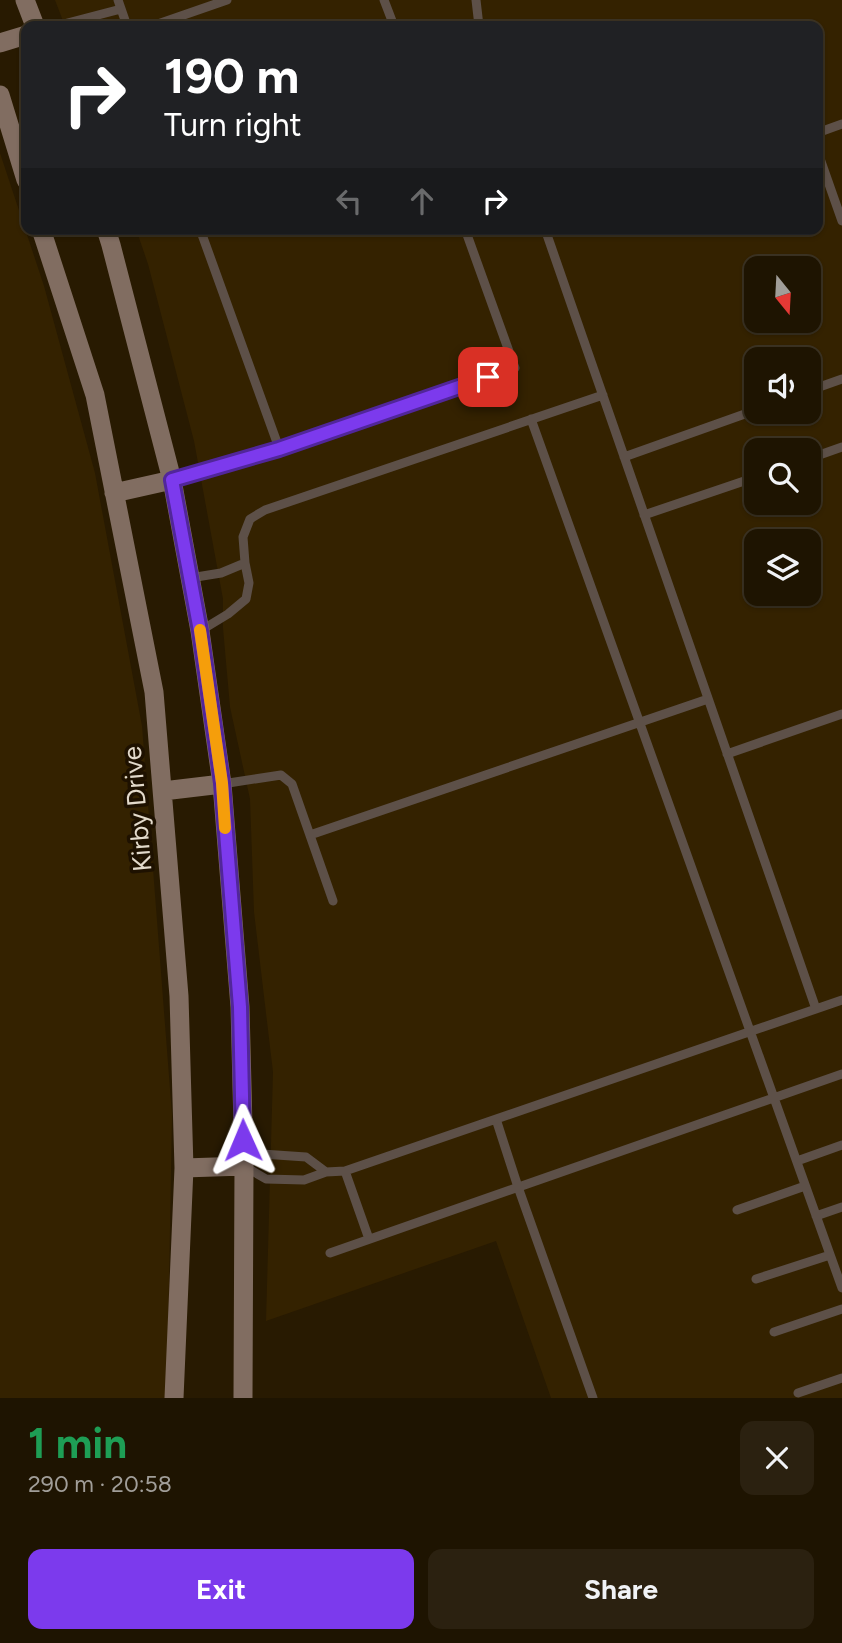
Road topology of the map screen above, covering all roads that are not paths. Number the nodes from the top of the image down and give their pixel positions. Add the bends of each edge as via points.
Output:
1 (25, 0) edge
2 (227, 0) edge
3 (384, 0) edge
4 (476, 0) edge
5 (119, 5) edge
6 (33, 21) edge
7 (71, 21) edge
8 (166, 21) edge
9 (392, 21) edge
10 (478, 21) edge
11 (21, 37) edge
12 (0, 43) edge
13 (0, 95) edge
14 (842, 124) edge
15 (823, 131) edge
16 (21, 164) edge
17 (823, 166) edge
18 (842, 221) edge
19 (43, 235) edge
20 (108, 235) edge
21 (202, 235) edge
22 (468, 235) edge
23 (547, 235) edge
24 (842, 379) edge
25 (821, 386) edge
26 (603, 395) junction
27 (744, 414) edge
28 (531, 419) junction
29 (842, 447) edge
30 (279, 449) junction
31 (821, 454) edge
32 (624, 457) junction
33 (172, 480) junction
34 (744, 481) edge
35 (114, 493) junction
36 (644, 515) junction
37 (245, 563) junction
38 (190, 578) junction
39 (200, 631) junction
40 (708, 699) junction
41 (842, 714) edge
42 (639, 722) junction
43 (727, 754) junction
44 (222, 783) junction
45 (163, 791) junction
46 (310, 835) junction
47 (333, 901) dead end
48 (842, 1000) edge
49 (816, 1009) junction
50 (750, 1031) junction
51 (842, 1074) edge
52 (774, 1098) junction
53 (496, 1119) junction
54 (842, 1146) edge
55 (797, 1161) junction
56 (244, 1167) junction
57 (184, 1168) junction
58 (345, 1171) junction
59 (326, 1172) junction
60 (805, 1186) junction
61 (518, 1187) junction
62 (842, 1207) edge
63 (737, 1210) dead end
64 (816, 1216) junction
65 (369, 1239) junction
66 (330, 1253) dead end
67 (830, 1255) junction
68 (839, 1272) edge
69 (756, 1279) dead end
70 (842, 1288) edge
71 (842, 1309) edge
72 (774, 1332) dead end
73 (842, 1378) edge
74 (798, 1393) dead end
75 (174, 1398) edge
76 (243, 1398) edge
77 (593, 1398) edge

1 - 6 main road
2 - 8 lane
3 - 9 lane
4 - 10 lane
5 - 7 lane
11 - 12 main road
13 - 16 main road
14 - 15 lane
17 - 18 lane
19 - 35 main road, Kirby Drive via 95,396
20 - 33 main road
21 - 30 lane
22 - 30 lane via 515,368
23 - 26 lane
24 - 25 lane
26 - 28 lane
26 - 32 lane
27 - 32 lane
28 - 37 lane via 265,510 250,519 243,537
28 - 42 lane
29 - 31 lane
30 - 33 lane
32 - 36 lane
33 - 35 main road
33 - 38 main road
34 - 36 lane
35 - 45 main road, Kirby Drive via 154,692
36 - 40 lane
37 - 38 lane
37 - 39 lane via 246,599
38 - 39 main road
39 - 44 main road
40 - 42 lane
40 - 43 lane
41 - 43 lane
42 - 46 lane
42 - 50 lane
43 - 49 lane
44 - 45 main road
44 - 46 lane via 281,775 292,784
44 - 56 main road via 240,1007
45 - 57 main road, Kirby Drive via 179,996
46 - 47 lane
48 - 49 lane
49 - 50 lane
50 - 52 lane
50 - 53 lane
51 - 52 lane
52 - 55 lane
52 - 61 lane
53 - 58 lane
53 - 61 lane
54 - 55 lane
55 - 60 lane
56 - 57 main road
56 - 59 lane via 265,1179 304,1180
56 - 59 lane via 262,1154 306,1157
56 - 76 main road
57 - 75 main road, Kirby Drive
58 - 59 lane
58 - 65 lane
60 - 63 lane
60 - 64 lane
61 - 65 lane
61 - 77 lane
62 - 64 lane
64 - 67 lane
65 - 66 lane
67 - 68 lane
67 - 69 lane
68 - 70 lane
71 - 72 lane
73 - 74 lane

